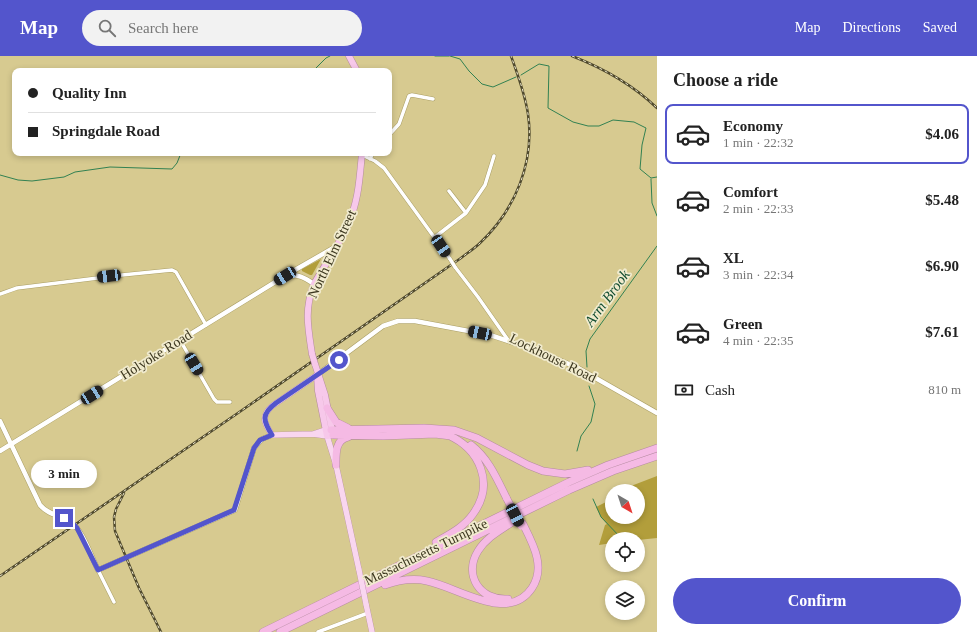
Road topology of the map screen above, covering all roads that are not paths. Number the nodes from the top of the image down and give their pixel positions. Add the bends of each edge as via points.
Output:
1 (349, 56) edge
2 (356, 68) edge
3 (433, 99) dead end
4 (392, 132) edge
5 (362, 156) edge
6 (365, 156) edge
7 (372, 156) edge
8 (494, 156) dead end
9 (370, 159) junction
10 (449, 191) dead end
11 (466, 213) junction
12 (435, 237) junction
13 (335, 247) junction
14 (285, 276) junction
15 (314, 284) junction
16 (0, 294) edge
17 (206, 325) junction
18 (180, 340) junction
19 (508, 340) junction
20 (317, 375) junction
21 (230, 402) dead end
22 (327, 408) junction
23 (657, 413) edge
24 (0, 421) edge
25 (329, 433) junction
26 (356, 433) junction
27 (448, 433) junction
28 (272, 435) junction
29 (11, 444) junction
30 (657, 448) edge
31 (0, 451) edge
32 (657, 456) edge
33 (336, 465) junction
34 (608, 465) junction
35 (569, 490) junction
36 (522, 525) junction
37 (98, 570) junction
38 (366, 581) junction
39 (114, 602) dead end
40 (368, 613) junction
41 (290, 627) junction
42 (263, 632) edge
43 (280, 632) edge
44 (318, 632) edge
45 (372, 632) edge

1 - 2 highway
3 - 4 street via 412,94 409,96 399,124
5 - 13 highway, North Elm Street via 354,210
6 - 9 street, Lockhouse Road
7 - 9 street
8 - 11 street via 485,185
9 - 12 street, Lockhouse Road via 384,168
10 - 11 street
11 - 12 street
12 - 19 street, Lockhouse Road, bridge
13 - 14 street, Holyoke Road
13 - 15 highway, North Elm Street
14 - 15 street via 299,275
14 - 17 street, Holyoke Road
15 - 20 highway, North Elm Street, bridge via 308,304 307,322
16 - 17 street via 17,288 172,270 176,272
17 - 18 street, Holyoke Road
18 - 21 street via 214,399 217,402
18 - 29 street, Holyoke Road
19 - 20 street via 437,325 398,321 378,330
19 - 23 street, Lockhouse Road via 568,364
20 - 22 highway
20 - 25 highway via 317,386
20 - 28 main road via 266,412 265,422
22 - 25 highway
22 - 26 highway via 338,423
24 - 29 street
25 - 26 highway
25 - 28 main road
25 - 33 main road
26 - 27 highway via 424,428
26 - 33 highway via 340,442 336,451
27 - 34 highway via 454,430 473,437 545,472 573,473
27 - 36 highway, bridge via 463,440 481,454 509,498
27 - 38 highway via 467,447 479,464 483,486 477,508 456,530
28 - 37 street via 254,448 234,510
29 - 31 street, Holyoke Road
29 - 37 street via 40,505 47,512 74,525
30 - 34 highway, Massachusetts Turnpike
32 - 35 highway, Massachusetts Turnpike
33 - 40 main road, bridge
34 - 38 highway, Massachusetts Turnpike
35 - 36 highway via 500,530 481,547 474,562 473,576 479,588 491,597 514,597 524,591 531,582 533,556
35 - 41 highway, Massachusetts Turnpike
36 - 41 highway via 535,549 538,571 530,591 516,601 497,604 428,581 395,581
37 - 39 street
38 - 42 highway, Massachusetts Turnpike
40 - 44 street
40 - 45 main road
41 - 43 highway, Massachusetts Turnpike

